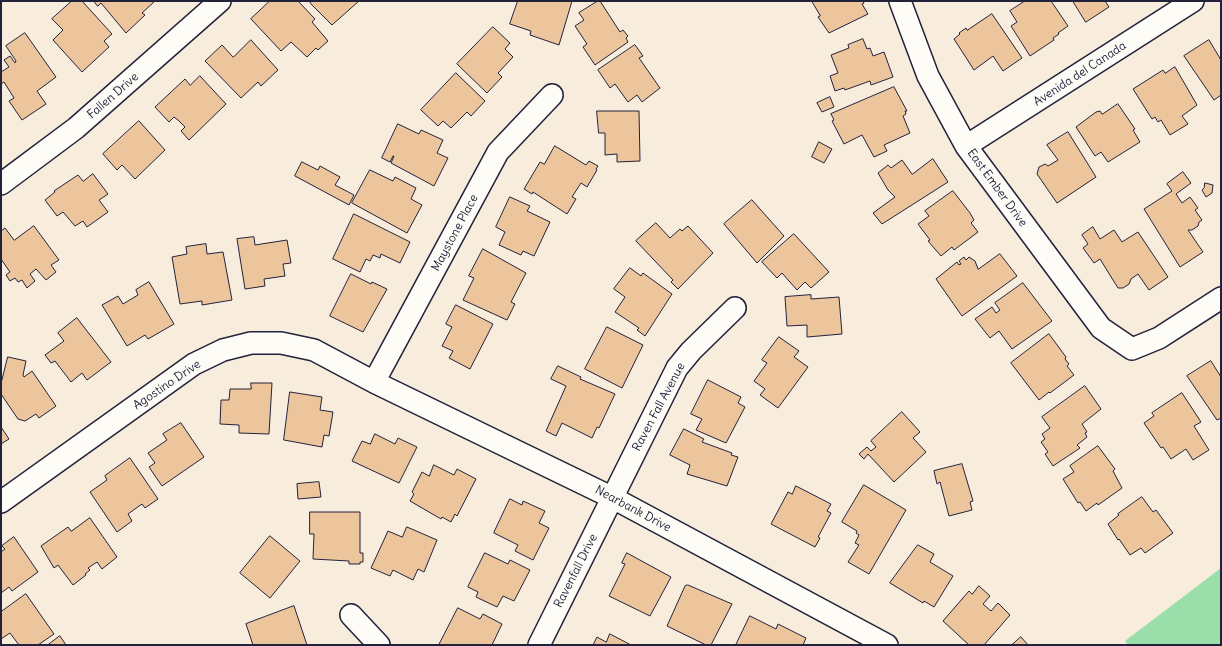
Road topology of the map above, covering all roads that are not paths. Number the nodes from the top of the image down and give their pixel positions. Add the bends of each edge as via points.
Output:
1 (220, 1) edge
2 (900, 1) edge
3 (1193, 1) edge
4 (552, 95) dead end
5 (966, 146) junction
6 (1, 184) edge
7 (1221, 298) edge
8 (735, 308) dead end
9 (374, 382) junction
10 (613, 498) junction
11 (1, 502) edge
12 (351, 615) dead end
13 (379, 645) edge
14 (539, 645) edge
15 (887, 645) edge

1 - 6 street, Fallen Drive via 76,128
2 - 5 street, East Ember Drive via 928,76
3 - 5 street, Avenida del Canada
4 - 9 street, Maystone Place via 498,152
5 - 7 street, East Ember Drive via 1100,328 1132,348 1159,338
8 - 10 street, Raven Fall Avenue via 677,368
9 - 10 street, Nearbank Drive
9 - 11 street, Agostino Drive via 314,350 281,343 251,343 223,350 194,364
10 - 14 street, Ravenfall Drive
10 - 15 street, Nearbank Drive
12 - 13 street

